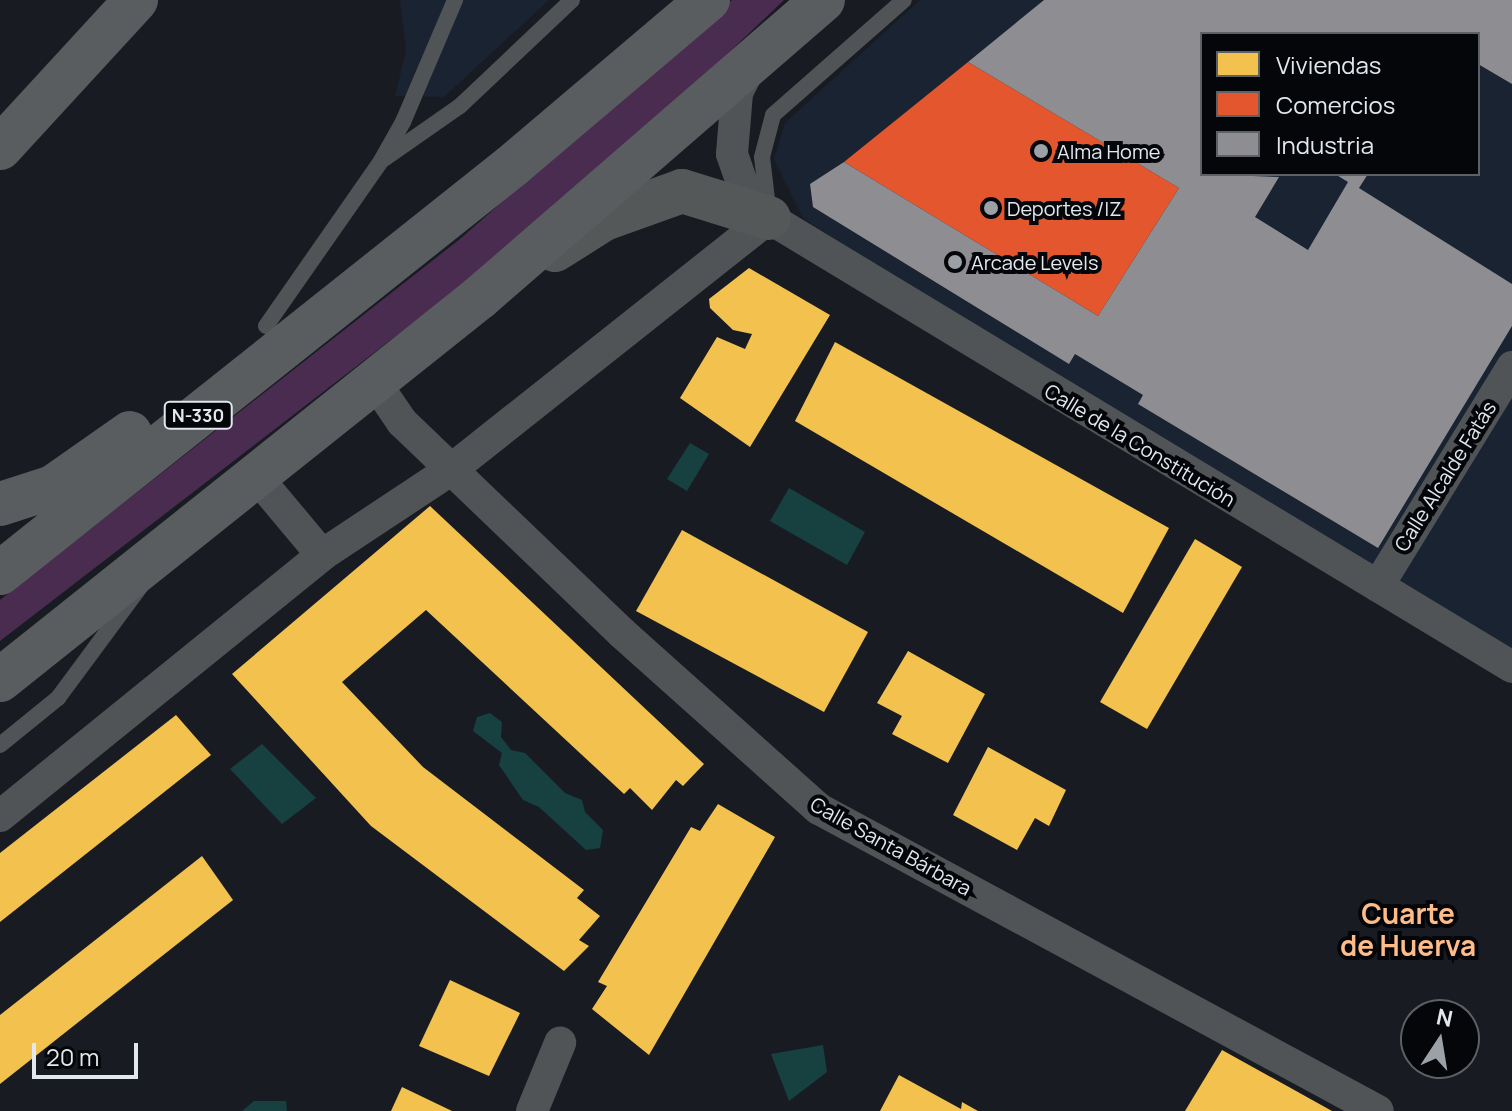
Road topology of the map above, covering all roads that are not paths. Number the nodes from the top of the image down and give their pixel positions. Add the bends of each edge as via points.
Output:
1 (136, 0) edge
2 (455, 0) edge
3 (572, 0) edge
4 (708, 0) edge
5 (904, 0) edge
6 (822, 6) edge
7 (752, 62) junction
8 (0, 148) edge
9 (381, 161) junction
10 (769, 218) junction
11 (396, 257) junction
12 (479, 298) junction
13 (266, 326) junction
14 (1512, 367) edge
15 (374, 381) junction
16 (452, 469) junction
17 (256, 476) junction
18 (0, 504) edge
19 (164, 549) junction
20 (322, 555) junction
21 (0, 573) edge
22 (1378, 586) junction
23 (1512, 667) edge
24 (0, 680) edge
25 (0, 745) edge
26 (0, 816) edge
27 (560, 1043) dead end
28 (532, 1111) edge
29 (1378, 1111) edge

1 - 8 highway
2 - 9 lane
3 - 9 lane via 460,106
4 - 11 highway, N-330
5 - 10 lane via 773,115 762,157
6 - 7 highway
7 - 10 street, Calle de la Constitución via 737,93 732,154 743,186
7 - 12 highway
9 - 13 lane
10 - 12 street, Calle de la Constitución via 682,191 604,219
10 - 16 street
10 - 22 street, Calle de la Constitución
11 - 13 highway via 326,279
11 - 21 highway, N-330
12 - 15 highway
13 - 18 highway via 100,456 53,487
14 - 22 street, Calle Alcalde Fatás
15 - 16 street, Calle Santa Bárbara via 402,422
15 - 17 highway
16 - 20 street
16 - 29 street, Calle Santa Bárbara via 633,644 819,809
17 - 19 highway
17 - 20 street
19 - 24 highway
19 - 25 lane via 122,618 58,698
20 - 26 street
22 - 23 street, Calle de la Constitución
27 - 28 street

